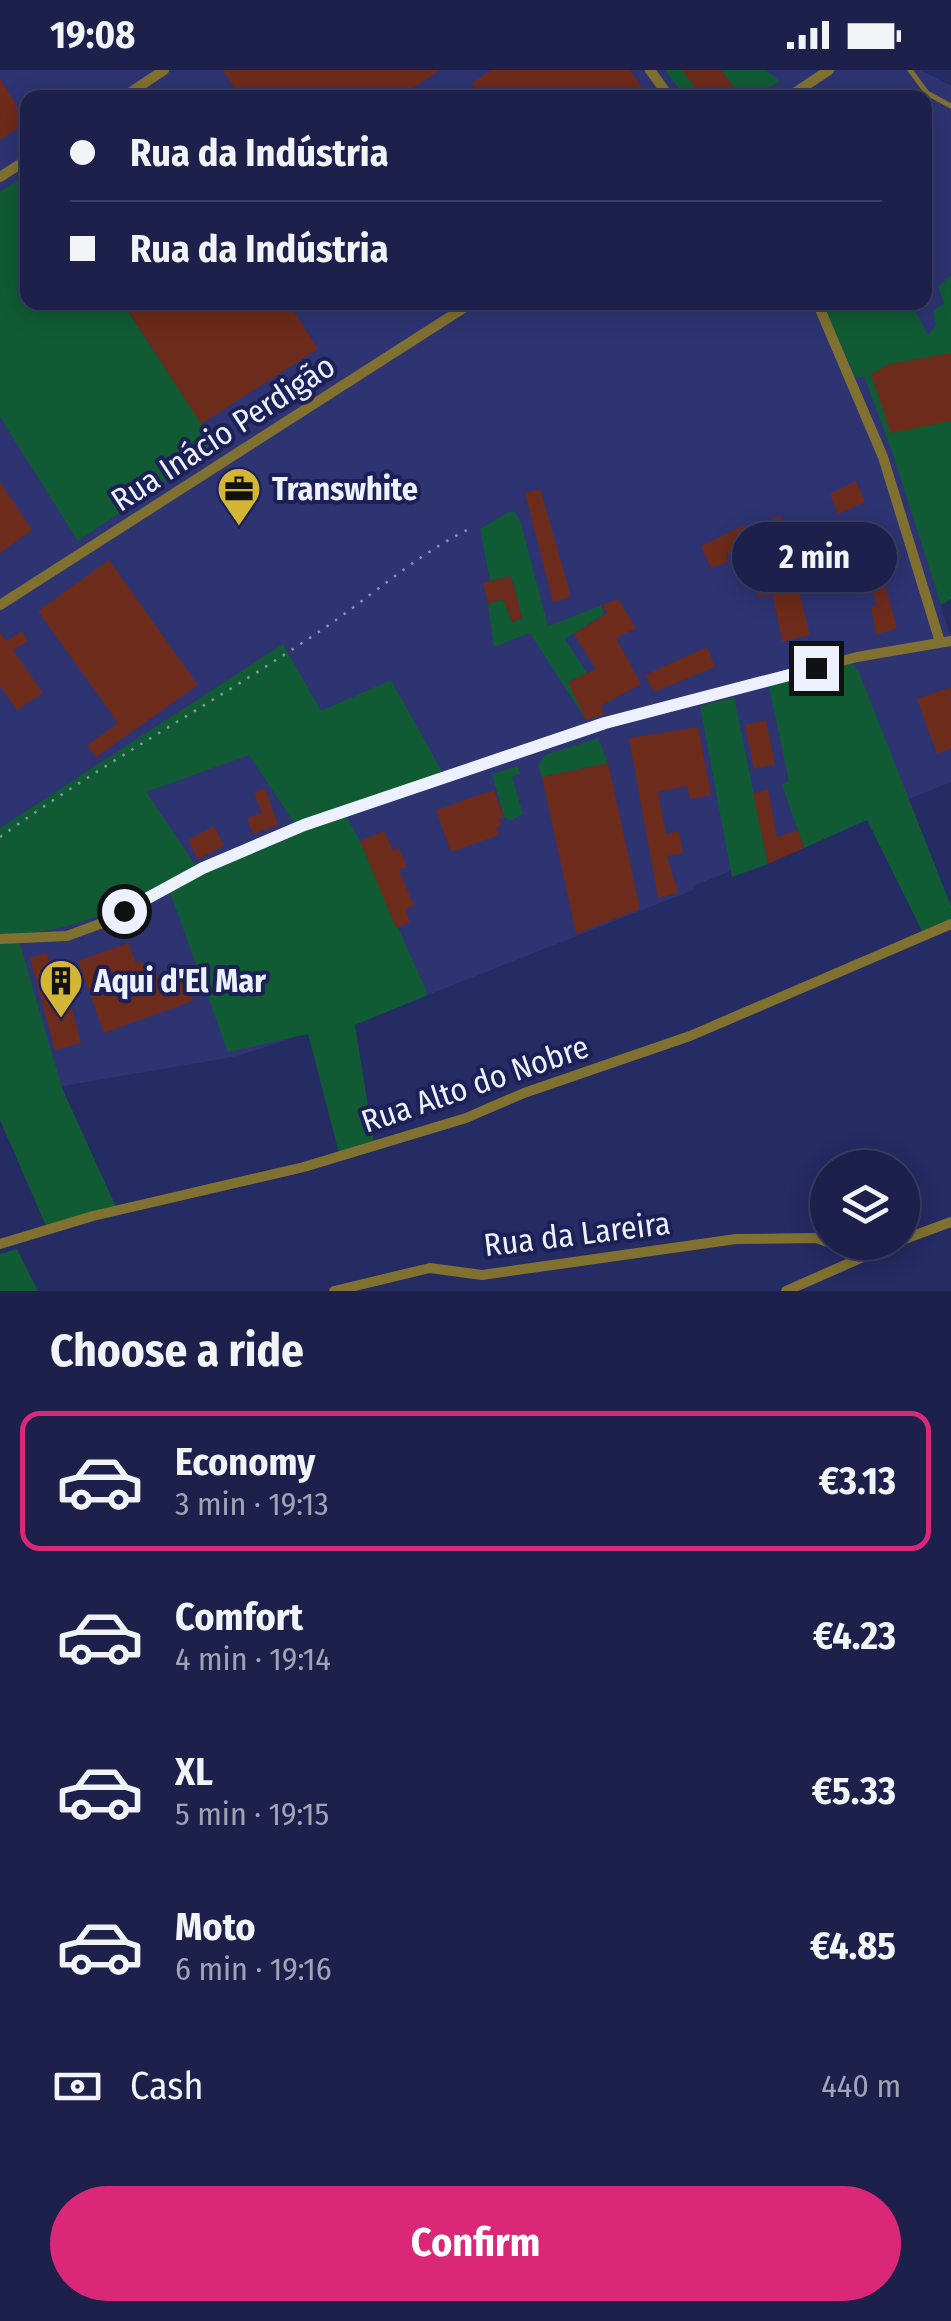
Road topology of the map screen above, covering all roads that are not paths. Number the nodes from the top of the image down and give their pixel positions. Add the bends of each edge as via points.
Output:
1 (164, 70) edge
2 (829, 70) edge
3 (910, 70) edge
4 (134, 90) edge
5 (799, 90) edge
6 (926, 90) edge
7 (460, 310) edge
8 (820, 310) edge
9 (0, 605) edge
10 (946, 642) edge
11 (951, 924) edge
12 (0, 939) edge
13 (951, 1222) edge
14 (920, 1234) edge
15 (810, 1238) edge
16 (0, 1244) edge
17 (852, 1260) edge
18 (334, 1291) edge
19 (786, 1291) edge

1 - 4 street
2 - 5 street
3 - 6 lane
7 - 9 street, Rua Inácio Perdigão
8 - 10 street via 883,457
10 - 12 street via 857,657 605,723 304,825 68,936
11 - 16 street, Rua Alto do Nobre via 690,1036 466,1118 304,1167
13 - 14 street
15 - 18 street, Rua da Lareira via 736,1238 482,1274 430,1268
17 - 19 street

